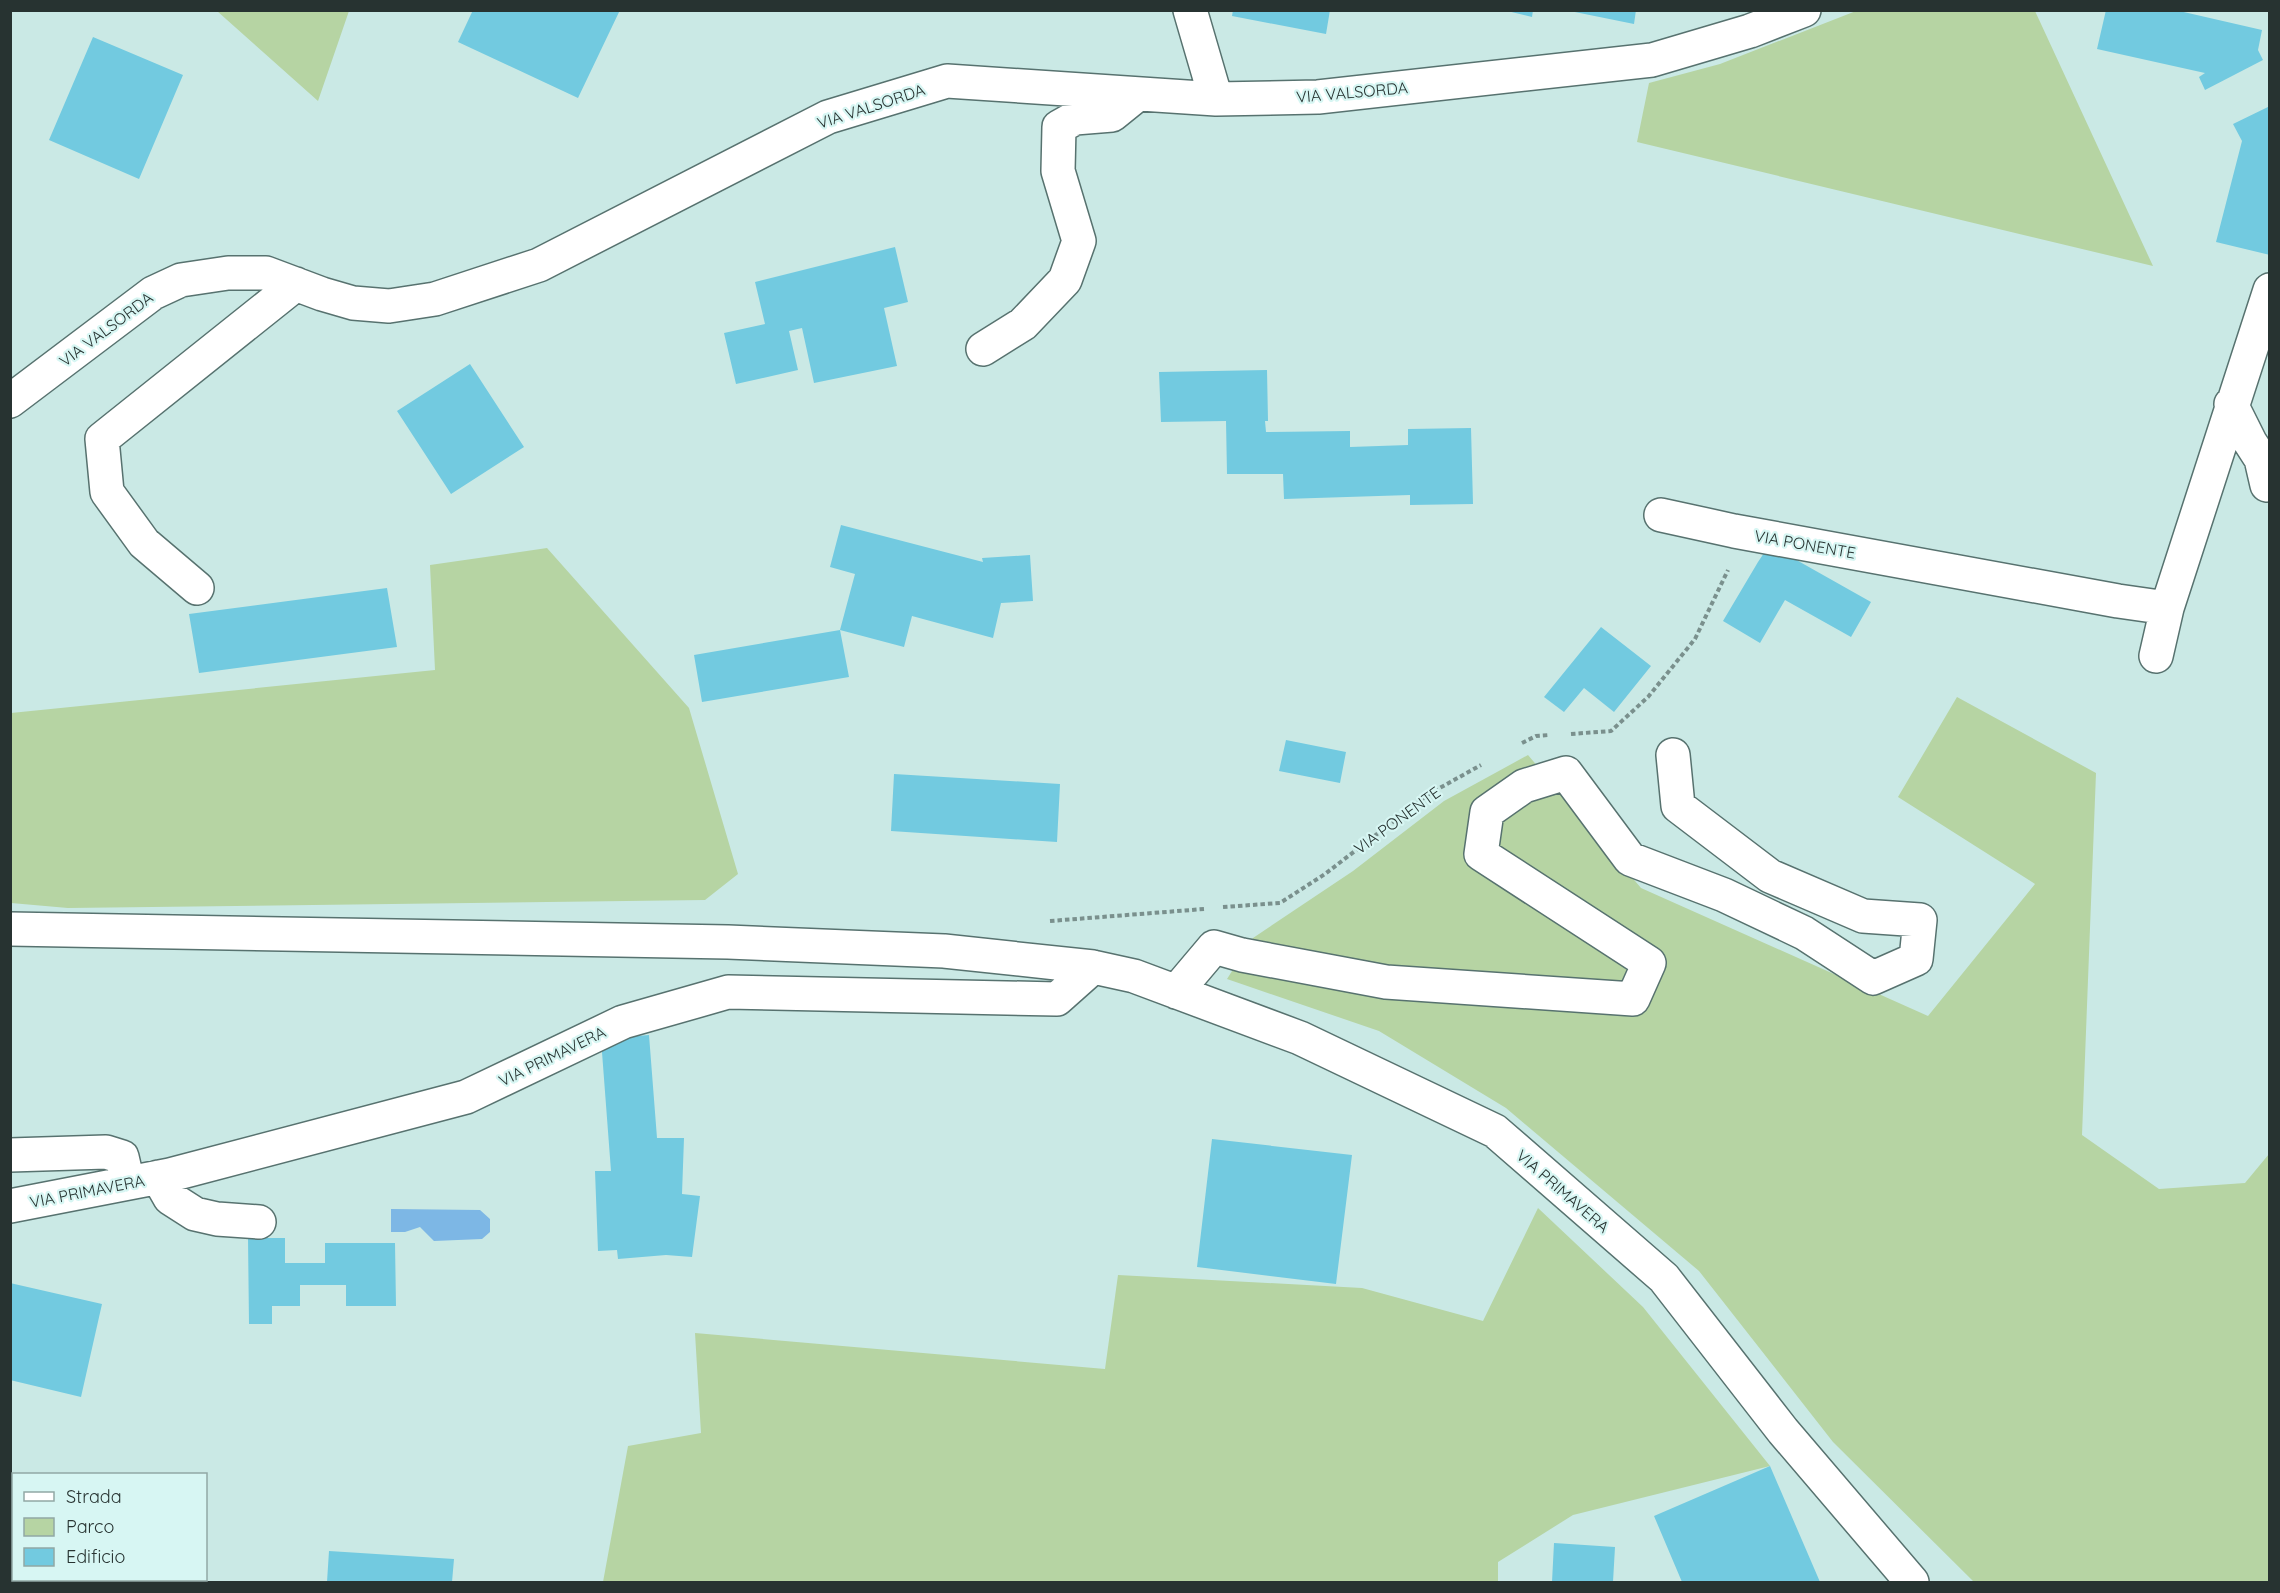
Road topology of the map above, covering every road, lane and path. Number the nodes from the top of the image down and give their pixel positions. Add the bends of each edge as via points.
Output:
1 (1190, 10) edge
2 (1804, 10) edge
3 (1137, 94) junction
4 (1216, 99) junction
5 (296, 284) junction
6 (2270, 290) edge
7 (983, 349) dead end
8 (10, 401) edge
9 (2231, 404) junction
10 (2267, 485) dead end
11 (1661, 515) dead end
12 (1746, 533) junction
13 (197, 588) dead end
14 (2167, 608) junction
15 (2156, 656) dead end
16 (1568, 734) dead end
17 (1557, 735) dead end
18 (1516, 747) dead end
19 (1673, 754) dead end
20 (1487, 762) dead end
21 (1226, 907) dead end
22 (1186, 910) dead end
23 (1092, 918) dead end
24 (10, 929) edge
25 (1093, 967) junction
26 (1176, 992) junction
27 (10, 1155) edge
28 (143, 1180) junction
29 (10, 1206) edge
30 (259, 1222) dead end
31 (1912, 1582) edge

1 - 4 street
2 - 4 street, VIA VALSORDA via 1750,31 1652,60 1318,96
3 - 4 street, VIA VALSORDA
3 - 5 street, VIA VALSORDA via 947,81 828,117 539,265 435,299 389,306 353,303
3 - 7 street via 1112,115 1075,118 1059,127 1058,171 1079,241 1065,280 1023,324
5 - 8 street, VIA VALSORDA via 266,273 228,273 181,280 153,293
5 - 13 street via 102,439 107,492 144,543
6 - 9 street
9 - 10 street via 2261,459
9 - 14 street
11 - 12 street
12 - 14 street, VIA PONENTE
12 - 16 path, VIA PONENTE via 1695,639 1648,697 1611,731
14 - 15 street
17 - 18 path via 1536,736
19 - 26 street via 1677,806 1770,876 1863,916 1920,920 1916,959 1874,978 1804,933 1724,895 1630,859 1566,772 1524,786 1487,812 1481,854 1649,963 1633,999 1386,982 1214,947
20 - 21 path, VIA PONENTE via 1429,794 1325,874 1280,903
22 - 23 path
24 - 25 street, VIA PRIMAVERA via 728,942 944,951
25 - 26 street, VIA PRIMAVERA via 1134,976
25 - 28 street, VIA PRIMAVERA via 1056,999 728,992 623,1022 466,1097
26 - 31 street, VIA PRIMAVERA via 1300,1038 1495,1131 1664,1278 1783,1431
27 - 28 street via 106,1152 122,1158
28 - 29 street, VIA PRIMAVERA
28 - 30 street via 195,1214

